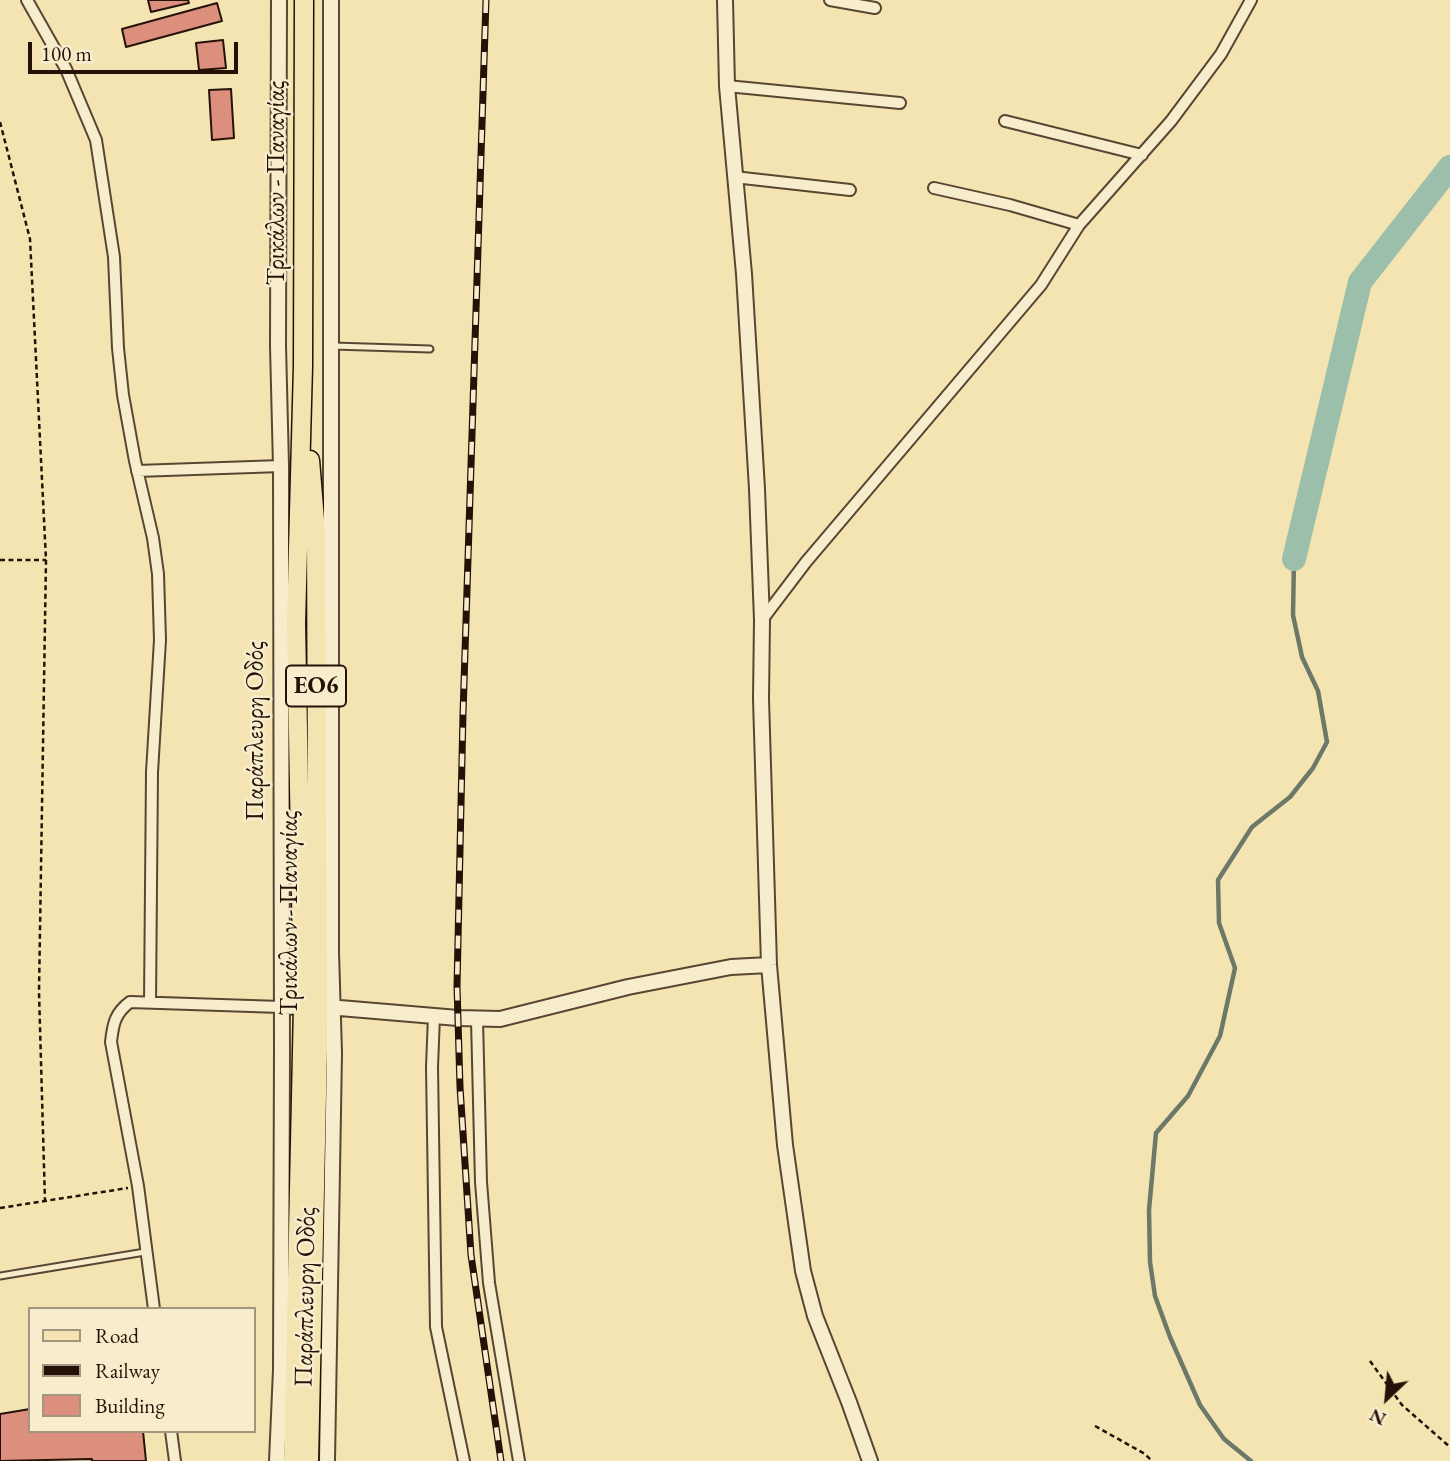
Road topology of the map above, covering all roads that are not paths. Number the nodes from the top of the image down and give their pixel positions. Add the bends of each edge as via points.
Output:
1 (27, 0) edge
2 (279, 0) edge
3 (304, 0) edge
4 (331, 0) edge
5 (725, 0) edge
6 (830, 0) edge
7 (1251, 0) edge
8 (875, 8) dead end
9 (727, 86) junction
10 (900, 103) dead end
11 (1005, 121) dead end
12 (1142, 155) junction
13 (734, 177) junction
14 (934, 188) dead end
15 (850, 190) dead end
16 (1079, 225) junction
17 (329, 346) junction
18 (430, 349) dead end
19 (281, 466) junction
20 (137, 471) junction
21 (762, 620) junction
22 (769, 965) junction
23 (150, 1002) junction
24 (281, 1007) junction
25 (317, 1007) junction
26 (434, 1016) junction
27 (477, 1020) junction
28 (146, 1252) junction
29 (0, 1276) edge
30 (154, 1307) edge
31 (171, 1433) edge
32 (175, 1461) edge
33 (277, 1461) edge
34 (293, 1461) edge
35 (309, 1461) edge
36 (327, 1461) edge
37 (464, 1461) edge
38 (519, 1461) edge
39 (870, 1461) edge

1 - 20 street via 66,69 96,140 114,257 123,396
2 - 19 street, Παράπλευρη Οδός
3 - 25 main road, Τρικάλων - Παναγίας / ΕΟ6 via 303,366 316,532
4 - 17 street, Παράπλευρη Οδός
5 - 9 street
6 - 8 street
7 - 12 street via 1198,87
9 - 10 street
9 - 13 street
11 - 12 street
12 - 16 street
13 - 15 street
13 - 21 street via 744,274
14 - 16 street
16 - 21 street via 1041,285 822,542
17 - 18 lane
17 - 25 street, Παράπλευρη Οδός
19 - 20 street
19 - 24 street, Παράπλευρη Οδός
20 - 23 street via 158,574 160,640 152,772
21 - 22 street
22 - 27 street via 731,967 500,1019
22 - 39 street via 785,1145 803,1271 819,1328
23 - 24 street
23 - 28 street via 130,1002 121,1009 113,1023 111,1042
24 - 25 street
24 - 33 street, Παράπλευρη Οδός
25 - 26 street
25 - 34 main road, Τρικάλων - Παναγίας / ΕΟ6
25 - 35 main road, Τρικάλων - Παναγίας / ΕΟ6
25 - 36 street, Παράπλευρη Οδός via 334,1053
26 - 27 street
26 - 37 street via 436,1327
27 - 38 street via 479,1146 489,1283
28 - 29 lane
28 - 30 street
31 - 32 street

